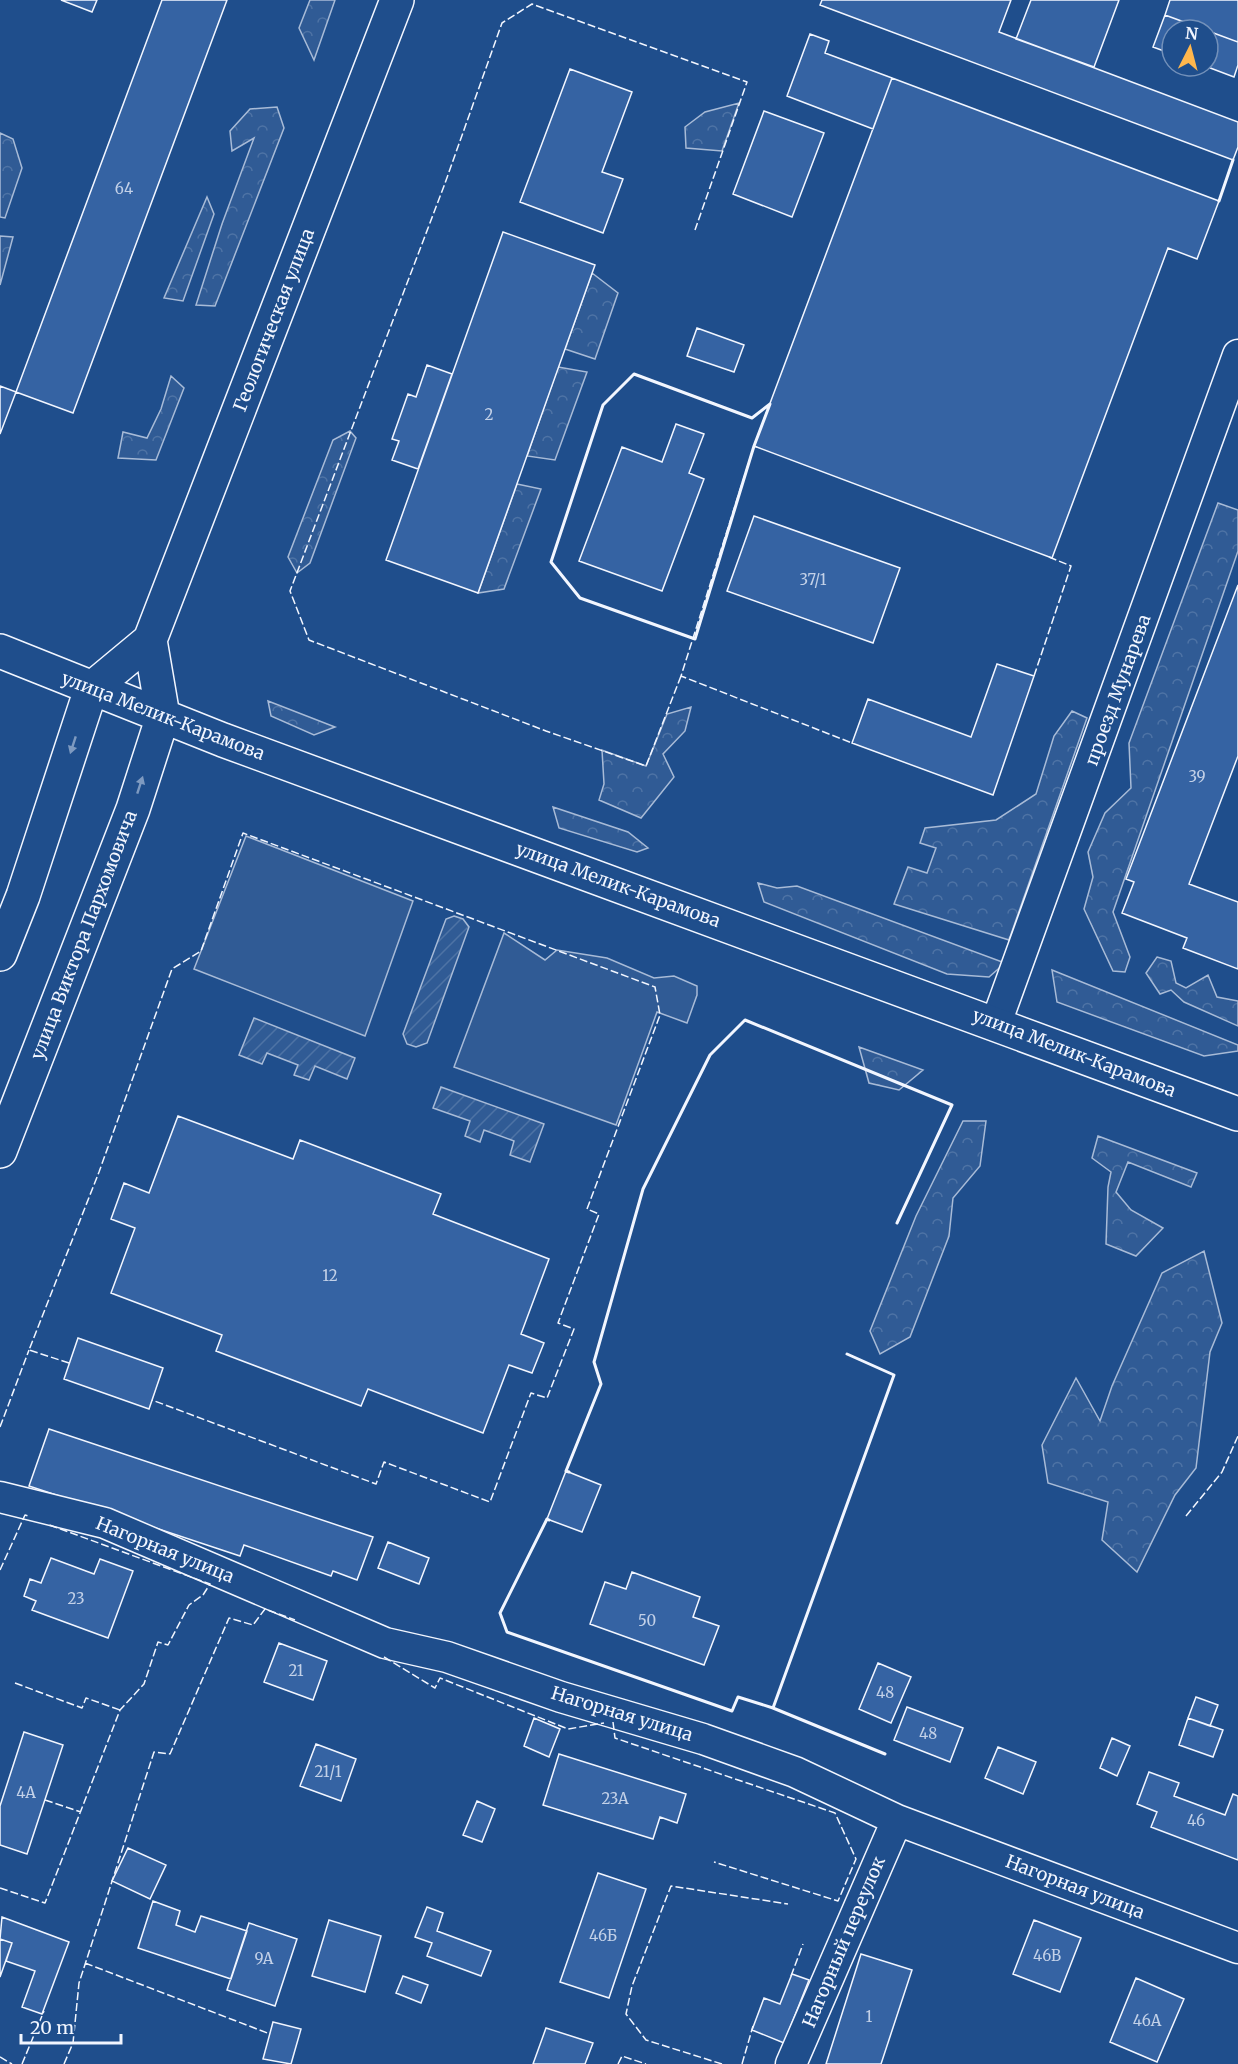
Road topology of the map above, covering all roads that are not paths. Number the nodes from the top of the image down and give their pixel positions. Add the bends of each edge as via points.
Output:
1 (397, 0) edge
2 (1238, 356) edge
3 (150, 640) junction
4 (0, 651) edge
5 (91, 689) junction
6 (163, 716) junction
7 (0, 954) edge
8 (996, 1023) junction
9 (1238, 1114) edge
10 (0, 1151) edge
11 (0, 1497) edge
12 (897, 1820) junction
13 (1238, 1948) edge
14 (791, 2064) edge

1 - 3 main road, Геологическая улица
2 - 8 street, проезд Мунарева
3 - 5 main road, Геологическая улица
3 - 6 main road
4 - 5 main road, улица Мелик-Карамова
5 - 6 main road, улица Мелик-Карамова
5 -> 7 main road
6 - 8 main road, улица Мелик-Карамова
10 -> 6 main road, улица Виктора Пархомовича via 133,809
8 - 9 main road, улица Мелик-Карамова
11 - 12 street, Нагорная улица via 105,1523 385,1643 447,1657 724,1746 795,1772
12 - 13 street, Нагорная улица
12 - 14 street, Нагорный переулок

